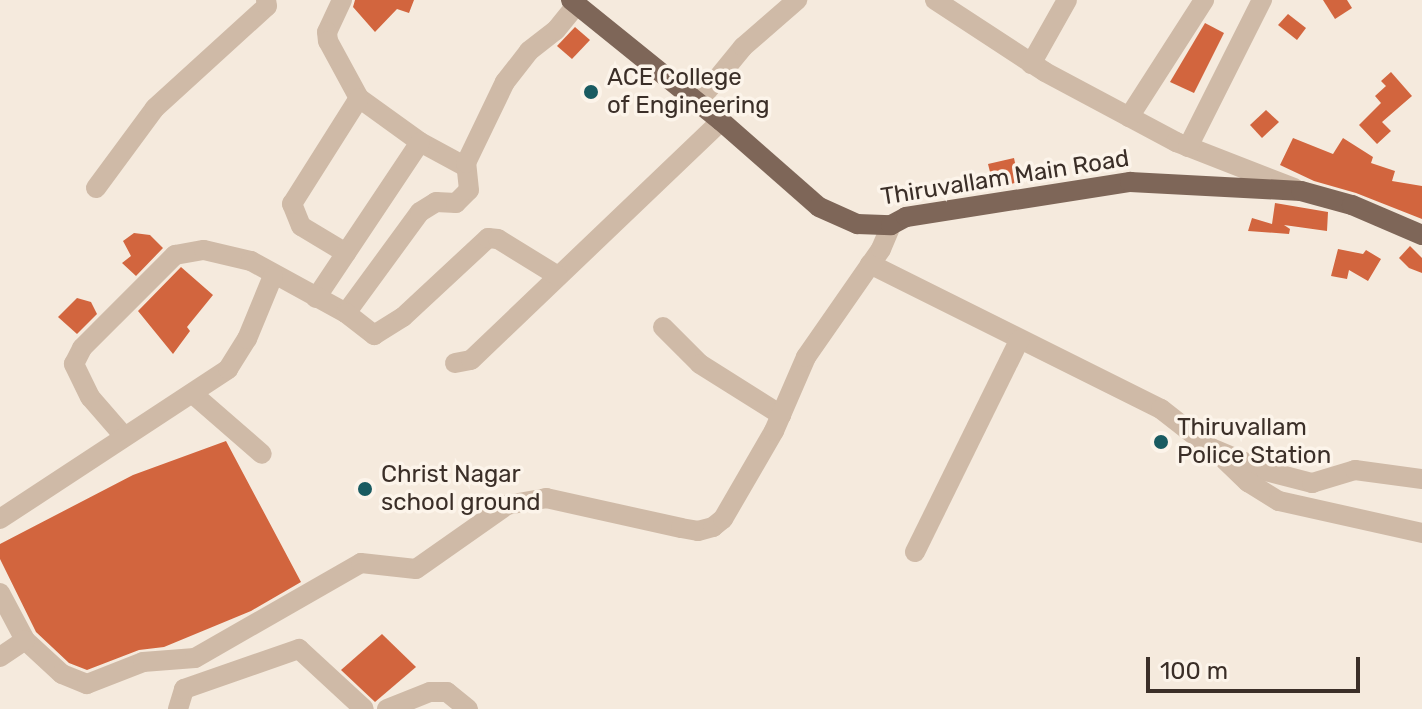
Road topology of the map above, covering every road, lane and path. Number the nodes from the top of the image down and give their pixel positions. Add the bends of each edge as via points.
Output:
1 (266, 0) edge
2 (342, 0) edge
3 (797, 0) edge
4 (1067, 0) edge
5 (1204, 0) edge
6 (1262, 0) edge
7 (574, 2) edge
8 (948, 4) edge
9 (1031, 64) junction
10 (359, 98) junction
11 (698, 102) junction
12 (1129, 117) junction
13 (721, 121) junction
14 (420, 142) junction
15 (1188, 147) junction
16 (466, 167) junction
17 (96, 188) dead end
18 (1301, 191) junction
19 (891, 225) junction
20 (1422, 235) edge
21 (346, 253) junction
22 (870, 264) junction
23 (273, 276) junction
24 (558, 276) junction
25 (316, 298) junction
26 (346, 313) junction
27 (663, 327) dead end
28 (1020, 339) junction
29 (455, 363) dead end
30 (193, 394) junction
31 (781, 415) junction
32 (123, 435) junction
33 (1217, 451) junction
34 (262, 454) dead end
35 (1422, 479) edge
36 (0, 519) edge
37 (1422, 533) edge
38 (915, 552) dead end
39 (0, 593) edge
40 (25, 640) junction
41 (0, 657) edge
42 (178, 709) edge
43 (364, 709) edge
44 (387, 709) edge
45 (468, 709) edge

1 - 17 street via 267,6 155,108
2 - 10 street via 328,41
3 - 11 street via 743,47
4 - 9 street
5 - 12 street
6 - 15 street
7 - 11 main road, Thiruvallam Main Road
7 - 16 street via 556,30 516,66
8 - 9 street
9 - 12 street
10 - 14 street
10 - 21 street via 292,204 301,226
11 - 13 main road, Thiruvallam Main Road
12 - 15 street
13 - 19 main road, Thiruvallam Main Road via 819,207 857,224
13 - 24 street
14 - 16 street
14 - 21 street
15 - 18 street
16 - 26 street via 469,190 456,203 436,202 420,212
18 - 19 main road, Thiruvallam Main Road via 1130,182 906,217
18 - 20 main road, Thiruvallam Main Road via 1352,205
19 - 22 street
21 - 25 street
22 - 28 street
22 - 31 street via 806,357
23 - 25 street
23 - 30 street via 247,339 228,369
23 - 32 street via 232,254 204,250 175,255 82,348 74,364 80,380
24 - 26 street via 488,238 403,317 374,335
24 - 29 street via 471,360
25 - 26 street
27 - 31 street via 700,364
28 - 33 street via 1161,409
28 - 38 street
30 - 32 street
30 - 34 street
31 - 40 street via 723,519 713,527 698,531 546,498 507,505 416,569 361,563 195,658 159,658 96,682 77,683
32 - 36 street
33 - 35 street via 1312,483 1355,470
33 - 37 street via 1248,482 1279,501
39 - 40 street
40 - 41 street
42 - 43 street via 184,689 299,649
44 - 45 street via 447,692

